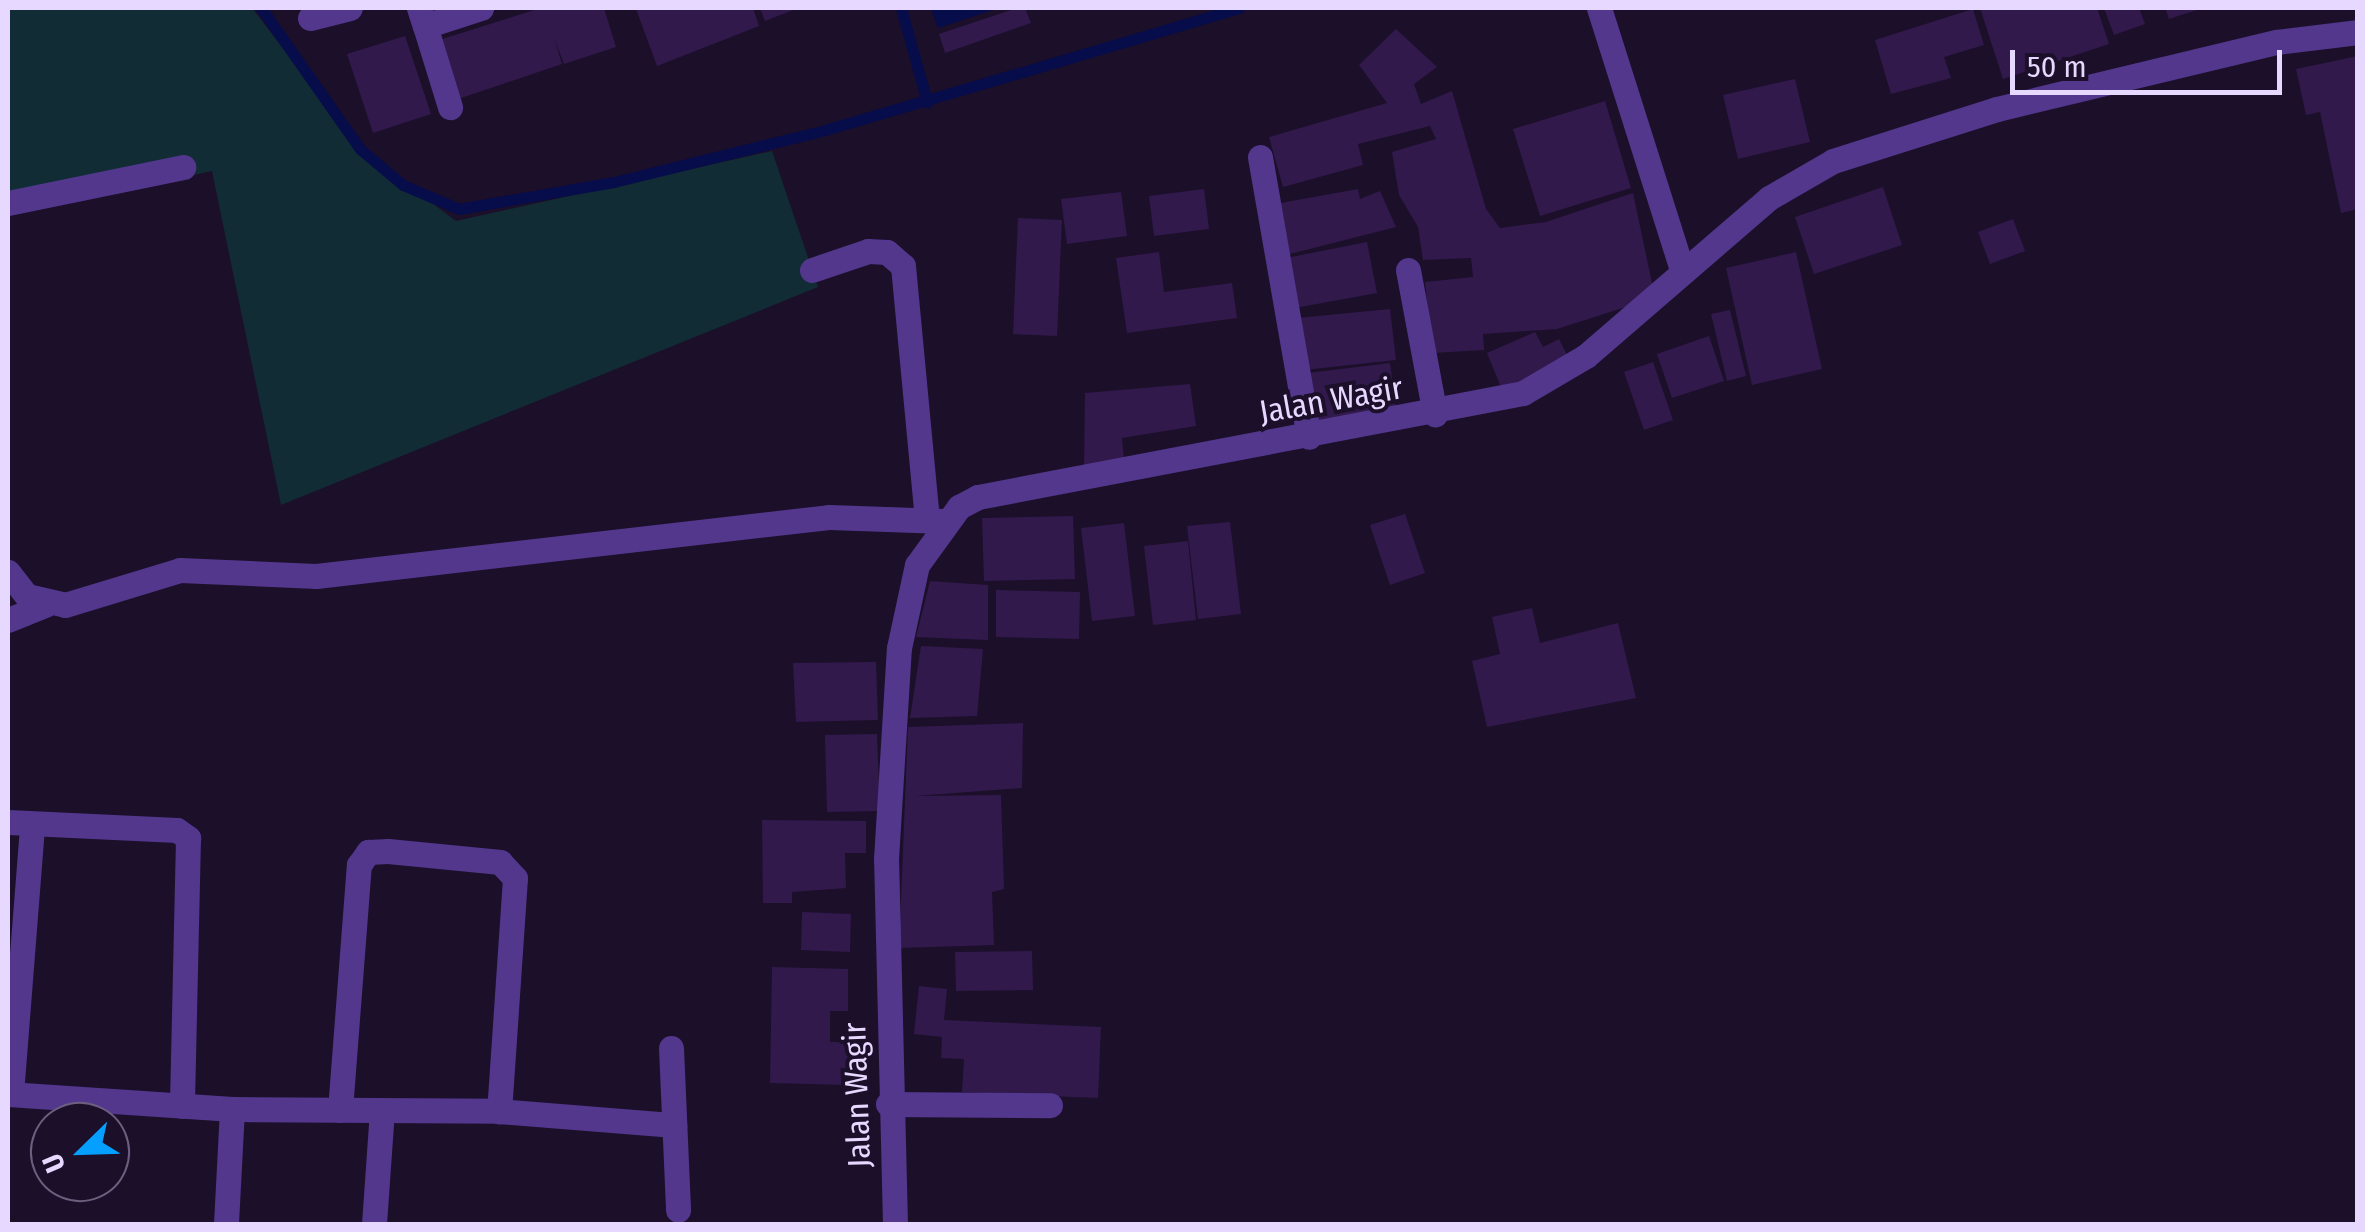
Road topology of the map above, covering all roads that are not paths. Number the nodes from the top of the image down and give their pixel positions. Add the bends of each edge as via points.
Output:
1 (350, 8) edge
2 (480, 8) edge
3 (1599, 8) edge
4 (422, 17) edge
5 (310, 18) dead end
6 (2358, 32) edge
7 (450, 107) dead end
8 (1260, 156) dead end
9 (183, 167) dead end
10 (8, 203) edge
11 (812, 270) dead end
12 (1408, 270) dead end
13 (1682, 270) junction
14 (1436, 414) junction
15 (1309, 438) junction
16 (936, 520) junction
17 (8, 572) edge
18 (46, 605) junction
19 (8, 620) edge
20 (20, 823) edge
21 (672, 1048) dead end
22 (9, 1094) edge
23 (888, 1104) junction
24 (1050, 1105) dead end
25 (182, 1106) junction
26 (232, 1109) junction
27 (340, 1110) junction
28 (382, 1112) junction
29 (499, 1112) junction
30 (674, 1125) junction
31 (678, 1210) dead end
32 (226, 1224) edge
33 (374, 1224) edge
34 (895, 1224) edge

1 - 5 street
2 - 4 street
3 - 13 street
4 - 7 street
6 - 13 street, Jalan Wagir via 2277,42 1889,141 1833,161 1769,198
8 - 15 street
9 - 10 street
11 - 16 street via 868,251 887,252 904,266
12 - 14 street
13 - 14 street, Jalan Wagir via 1562,374 1523,393
14 - 15 street, Jalan Wagir
15 - 16 street, Jalan Wagir via 978,498
16 - 18 street via 829,517 316,576 180,570
16 - 23 street, Jalan Wagir via 917,565 899,648 886,859
17 - 18 street via 28,596
18 - 19 street
20 - 22 street
20 - 25 street via 161,828 188,838
21 - 30 street
22 - 25 street
23 - 24 street
23 - 34 street, Jalan Wagir
25 - 26 street
26 - 27 street
26 - 32 street
27 - 28 street
27 - 29 street via 356,880 362,856 388,851 500,862 515,878
28 - 29 street
28 - 33 street
29 - 30 street
30 - 31 street

